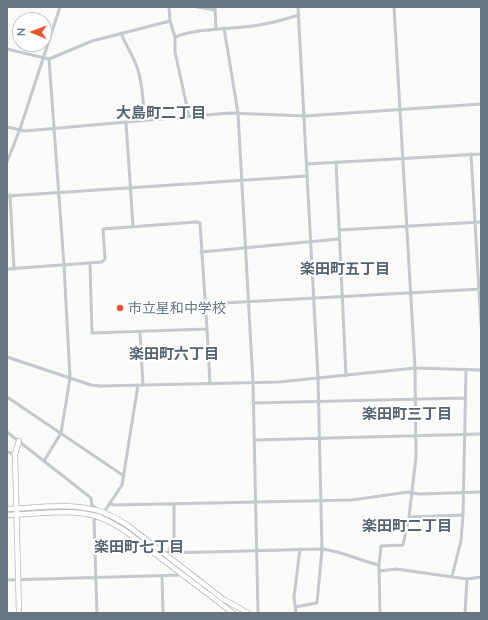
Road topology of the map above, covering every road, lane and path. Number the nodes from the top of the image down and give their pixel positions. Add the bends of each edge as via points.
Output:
1 (60, 7) edge
2 (170, 7) edge
3 (197, 7) edge
4 (298, 7) edge
5 (394, 7) edge
6 (215, 9) edge
7 (298, 15) junction
8 (170, 20) junction
9 (224, 28) junction
10 (216, 29) junction
11 (121, 33) junction
12 (176, 37) junction
13 (7, 49) edge
14 (43, 58) junction
15 (49, 59) junction
16 (481, 104) edge
17 (400, 110) junction
18 (238, 113) junction
19 (189, 116) junction
20 (305, 116) junction
21 (145, 120) junction
22 (126, 122) junction
23 (7, 127) edge
24 (55, 128) junction
25 (20, 129) junction
26 (471, 154) junction
27 (481, 154) edge
28 (402, 158) junction
29 (7, 162) edge
30 (336, 163) junction
31 (307, 164) junction
32 (308, 176) junction
33 (242, 179) junction
34 (131, 187) junction
35 (59, 192) junction
36 (8, 195) edge
37 (481, 222) edge
38 (475, 223) junction
39 (133, 226) junction
40 (406, 226) junction
41 (338, 230) junction
42 (339, 239) junction
43 (312, 241) junction
44 (245, 247) junction
45 (201, 252) junction
46 (90, 263) junction
47 (64, 265) junction
48 (7, 269) edge
49 (14, 269) junction
50 (480, 289) edge
51 (410, 293) junction
52 (342, 297) junction
53 (314, 298) junction
54 (248, 302) junction
55 (205, 304) junction
56 (481, 325) edge
57 (207, 329) junction
58 (140, 333) junction
59 (7, 357) edge
60 (414, 368) junction
61 (466, 369) junction
62 (481, 370) edge
63 (346, 376) junction
64 (70, 378) junction
65 (318, 378) junction
66 (253, 383) junction
67 (210, 384) junction
68 (138, 385) junction
69 (143, 385) junction
70 (7, 397) edge
71 (465, 398) junction
72 (415, 399) junction
73 (318, 402) junction
74 (253, 403) junction
75 (7, 432) edge
76 (61, 433) junction
77 (481, 434) edge
78 (464, 435) junction
79 (416, 436) junction
80 (320, 438) junction
81 (254, 440) junction
82 (19, 441) junction
83 (7, 452) edge
84 (15, 454) junction
85 (44, 461) junction
86 (124, 476) junction
87 (412, 492) junction
88 (464, 492) junction
89 (481, 492) edge
90 (321, 501) junction
91 (256, 502) junction
92 (109, 504) junction
93 (174, 504) junction
94 (7, 509) edge
95 (17, 509) junction
96 (102, 512) junction
97 (7, 515) edge
98 (17, 515) junction
99 (463, 515) junction
100 (97, 516) junction
101 (409, 517) junction
102 (300, 549) junction
103 (322, 549) junction
104 (257, 551) junction
105 (166, 554) junction
106 (379, 566) junction
107 (380, 571) junction
108 (184, 575) junction
109 (452, 576) junction
110 (162, 577) junction
111 (481, 577) edge
112 (96, 578) junction
113 (467, 579) junction
114 (7, 580) edge
115 (18, 580) junction
116 (295, 607) junction
117 (19, 613) edge
118 (97, 613) edge
119 (163, 613) edge
120 (233, 613) edge
121 (248, 613) edge
122 (258, 613) edge
123 (296, 613) edge
124 (380, 613) edge
125 (465, 613) edge

1 - 14 street
2 - 8 street
3 - 6 street
4 - 7 street
5 - 17 street
6 - 10 street
7 - 9 street via 258,26
7 - 20 street
8 - 11 street
8 - 12 street
9 - 10 street
9 - 18 street
10 - 12 street via 185,33
11 - 15 street via 92,41
11 - 21 street via 140,76
12 - 19 street via 175,52
13 - 14 street
14 - 15 street
14 - 25 street
15 - 24 street
16 - 17 street
17 - 20 street
17 - 28 street
18 - 19 street
18 - 20 street
18 - 33 street
19 - 21 street
20 - 31 street
21 - 22 street
22 - 24 street
22 - 34 street
23 - 25 street
24 - 25 street
24 - 35 street
25 - 29 street
26 - 27 street
26 - 28 street
26 - 38 street
28 - 30 street
28 - 40 street
30 - 31 street
30 - 41 street
31 - 32 street
32 - 33 street
32 - 43 street
33 - 34 street
33 - 44 street
34 - 35 street
34 - 39 street
35 - 36 street
35 - 47 street
36 - 49 street
37 - 38 street
38 - 40 street
38 - 50 street
39 - 45 street via 200,223
39 - 46 street via 103,229 105,259 102,262
40 - 41 street
40 - 51 street
41 - 42 street
42 - 43 street
42 - 52 street
43 - 44 street
43 - 53 street
44 - 45 street
44 - 54 street
45 - 55 street
46 - 47 street
46 - 58 street via 92,333
47 - 49 street
47 - 64 street
48 - 49 street
50 - 51 street
50 - 56 street
51 - 52 street
51 - 60 street
52 - 53 street
52 - 63 street
53 - 54 street
53 - 65 street
54 - 55 street
54 - 66 street
55 - 57 street
57 - 58 street
57 - 67 street
58 - 69 street
59 - 64 street
60 - 61 street
60 - 63 street
60 - 72 street
61 - 62 street
61 - 71 street
63 - 65 street
64 - 68 street via 100,386
64 - 76 street
65 - 66 street
65 - 73 street
66 - 67 street
66 - 74 street
67 - 69 street
68 - 69 street
68 - 86 street
70 - 76 street
71 - 72 street
71 - 78 street
72 - 73 street
72 - 79 street
73 - 74 street
73 - 80 street
74 - 81 street
75 - 82 street
76 - 85 street
76 - 86 street
77 - 78 street
78 - 79 street
78 - 88 street
79 - 80 street
79 - 87 street
80 - 81 street
80 - 90 street
81 - 91 street
82 - 84 main road
82 - 85 street
83 - 84 street
84 - 95 main road
85 - 96 street via 91,498 92,505
86 - 92 street via 122,485
87 - 88 street
87 - 90 street
87 - 101 street
88 - 89 street
88 - 99 street
90 - 91 street
90 - 103 street
91 - 93 street
91 - 104 street
92 - 93 street
92 - 96 street
93 - 105 street via 174,537
94 - 95 main road
95 - 96 main road via 75,507
95 - 98 main road
96 - 100 street
96 - 105 main road via 127,525
97 - 98 main road
98 - 100 main road via 74,513
98 - 115 main road
99 - 101 street
99 - 109 street via 461,541
100 - 108 main road via 124,530
100 - 112 street via 94,520
101 - 106 street via 403,545 381,546
102 - 103 street
102 - 104 street
102 - 116 street
103 - 106 street via 340,552
103 - 116 street via 317,603
104 - 105 street
104 - 122 street
105 - 121 main road via 223,599
106 - 107 street
107 - 109 street via 396,569
107 - 124 street
108 - 110 street
108 - 120 main road
109 - 113 street
110 - 112 street
110 - 119 street
111 - 113 street
112 - 115 street
112 - 118 street
113 - 125 street
114 - 115 street
115 - 117 main road
116 - 123 street

